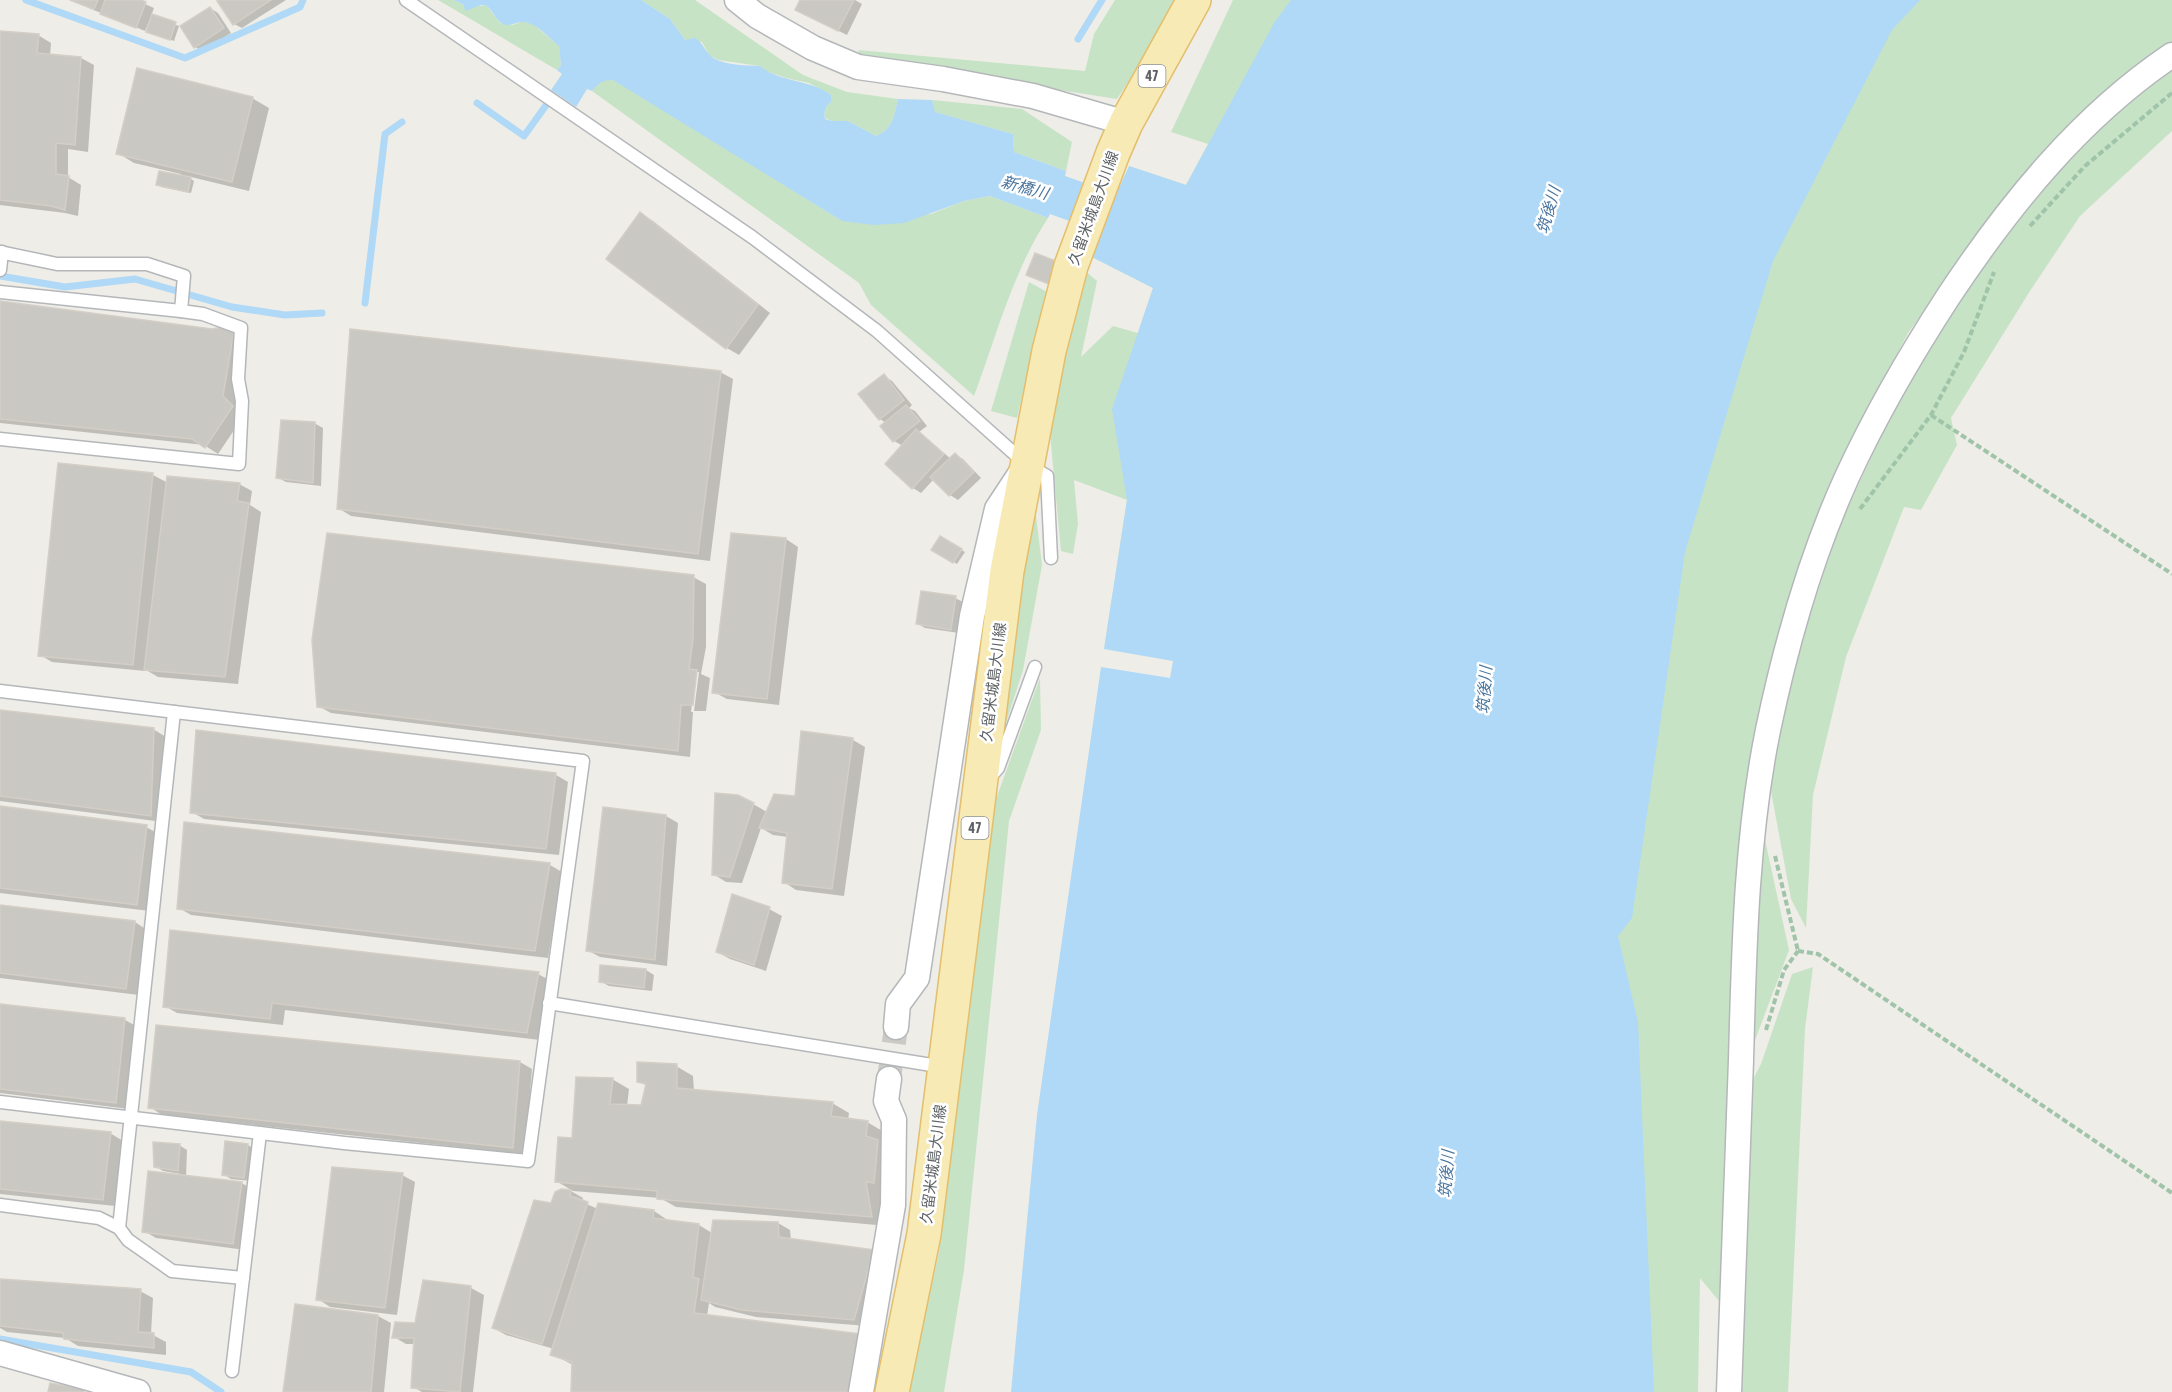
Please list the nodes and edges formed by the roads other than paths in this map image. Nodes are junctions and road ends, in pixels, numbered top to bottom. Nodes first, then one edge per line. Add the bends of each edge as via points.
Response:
1 (406, 0) edge
2 (737, 0) edge
3 (1194, 0) edge
4 (2172, 55) edge
5 (1126, 123) junction
6 (1, 252) edge
7 (0, 270) edge
8 (0, 292) edge
9 (182, 300) junction
10 (0, 439) edge
11 (1026, 464) junction
12 (1051, 558) dead end
13 (1035, 667) dead end
14 (0, 691) edge
15 (174, 712) junction
16 (980, 789) junction
17 (549, 1003) junction
18 (896, 1027) tunnel mouth
19 (945, 1067) junction
20 (889, 1079) tunnel mouth
21 (0, 1102) edge
22 (131, 1118) junction
23 (260, 1133) junction
24 (0, 1205) edge
25 (119, 1228) junction
26 (243, 1278) junction
27 (0, 1353) edge
28 (232, 1371) dead end
29 (138, 1392) edge
30 (861, 1392) edge
31 (892, 1392) edge
32 (1729, 1392) edge

1 - 11 lane via 752,237 877,331
2 - 5 street via 813,48 858,67 1034,96
3 - 5 main road, 久留米城島大川線 / 47
4 - 32 street via 2136,79 2065,145 2009,210 1916,346 1847,478 1815,558 1768,729 1746,910
5 - 11 main road, 久留米城島大川線 / 47 via 1071,266
6 - 7 lane
6 - 9 lane via 57,264 147,264 184,276
8 - 9 lane
9 - 10 lane via 203,314 241,328 239,464
11 - 12 lane via 1047,476
11 - 16 main road, 久留米城島大川線 / 47 via 1007,572
11 - 18 street via 997,509 972,616 916,978 898,1004
13 - 16 lane via 998,768
14 - 15 lane
15 - 17 lane via 583,761
15 - 22 lane
16 - 19 main road, 久留米城島大川線 / 47
17 - 19 lane
17 - 23 lane via 528,1161
19 - 31 main road, 久留米城島大川線 / 47 via 924,1234
20 - 30 street via 886,1101 894,1120 894,1205
21 - 22 lane
22 - 23 lane
22 - 25 lane
23 - 26 lane
24 - 25 lane via 99,1218
25 - 26 lane via 128,1240 172,1271
26 - 28 lane
27 - 29 street

